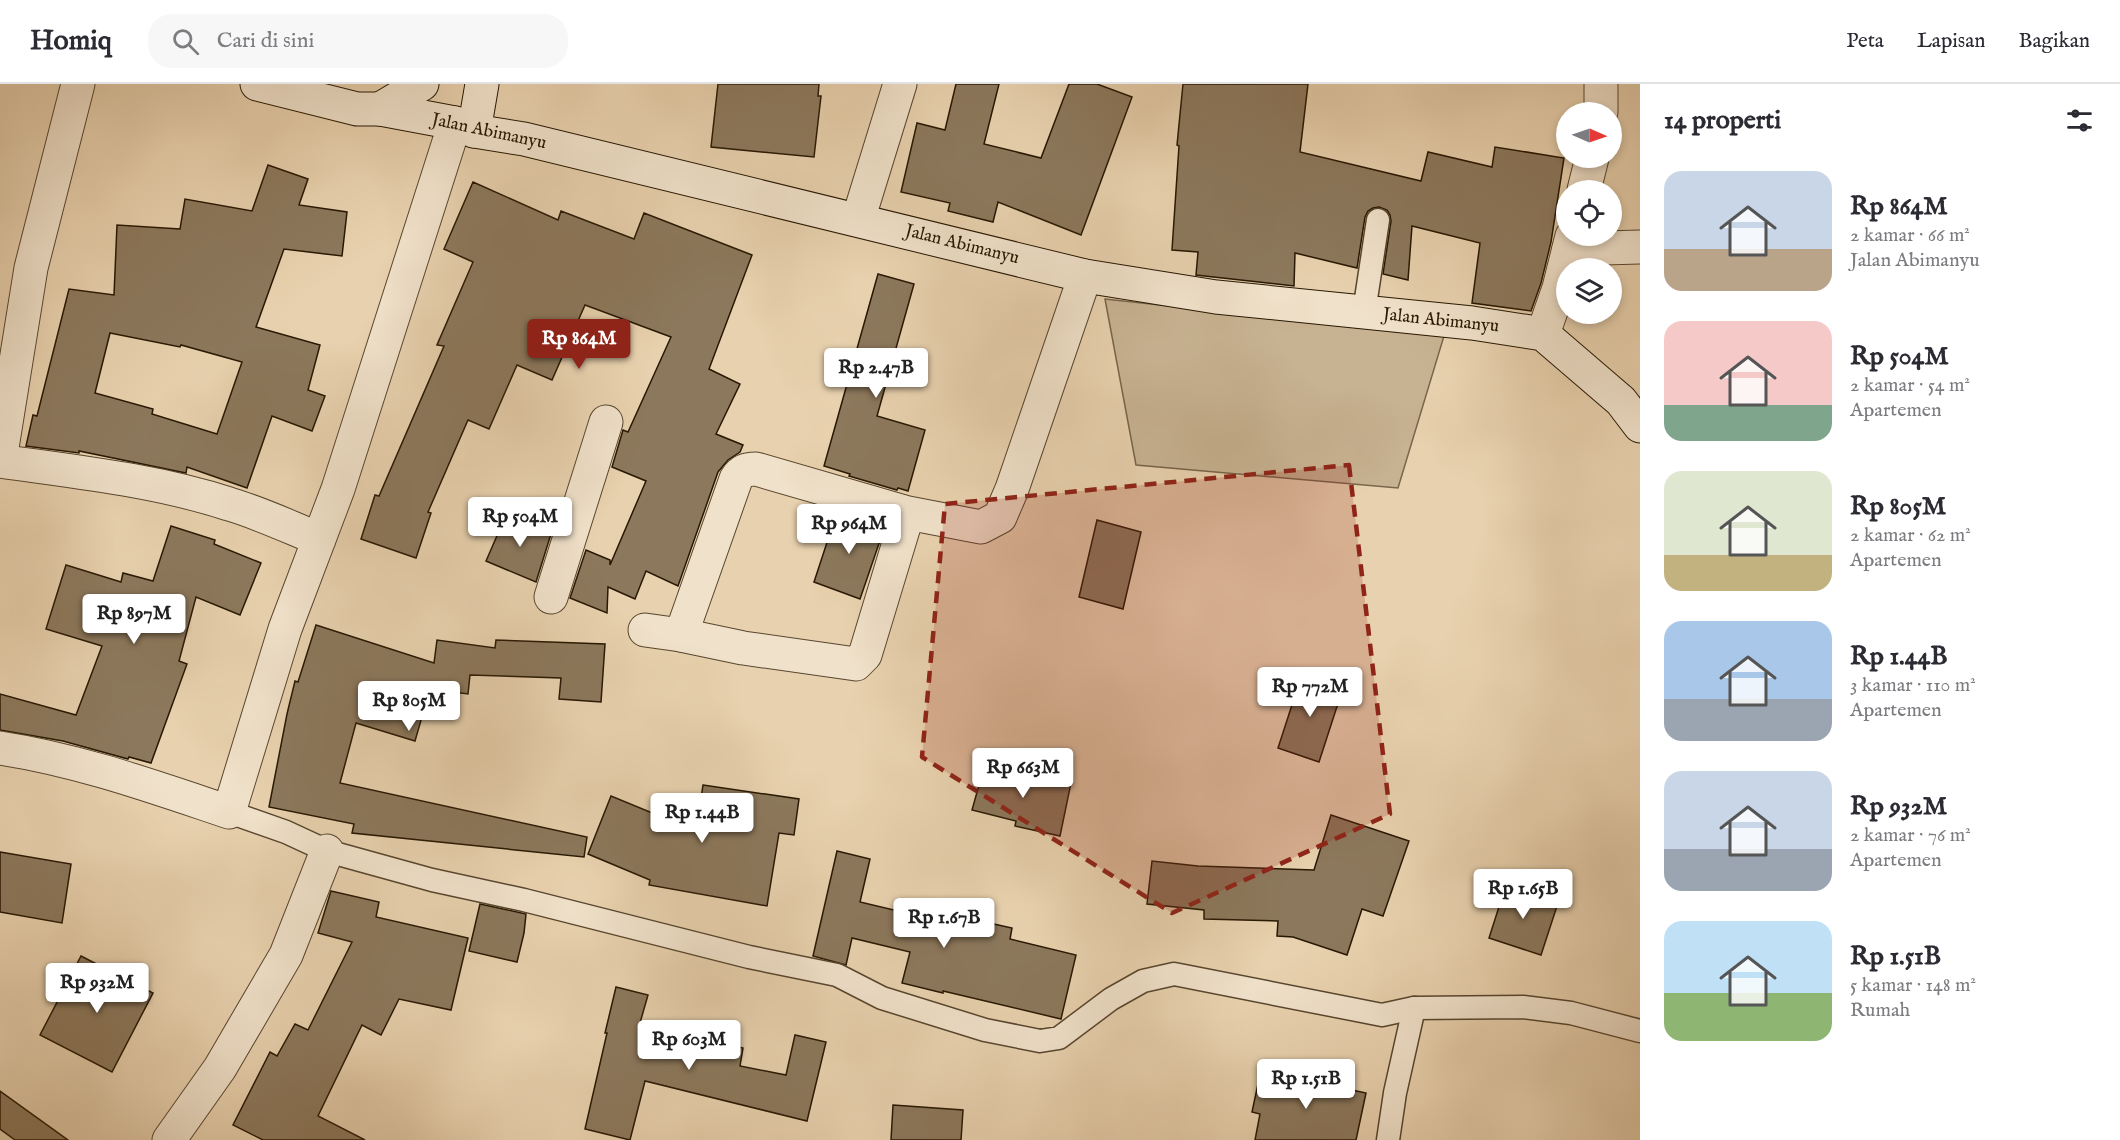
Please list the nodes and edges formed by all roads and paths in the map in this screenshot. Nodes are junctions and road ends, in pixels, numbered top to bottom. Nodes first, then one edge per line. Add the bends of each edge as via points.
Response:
1 (78, 84) edge
2 (257, 84) edge
3 (422, 84) edge
4 (482, 84) edge
5 (900, 84) edge
6 (1601, 84) edge
7 (1601, 102) edge
8 (380, 109) junction
9 (464, 127) junction
10 (858, 220) junction
11 (1378, 220) dead end
12 (1570, 246) edge
13 (1622, 246) edge
14 (1640, 247) edge
15 (1085, 276) junction
16 (1364, 312) junction
17 (1542, 334) junction
18 (606, 422) dead end
19 (1640, 426) edge
20 (0, 461) edge
21 (908, 513) junction
22 (319, 539) junction
23 (551, 597) dead end
24 (645, 630) dead end
25 (681, 635) junction
26 (0, 748) edge
27 (229, 812) junction
28 (327, 851) junction
29 (1414, 1008) junction
30 (1640, 1031) edge
31 (169, 1140) edge
32 (1388, 1140) edge

1 - 20 street via 31,268
2 - 8 street, Jalan Abimanyu via 357,109
3 - 8 street
4 - 9 street
5 - 10 street
6 - 7 street
8 - 9 street, Jalan Abimanyu
9 - 10 street, Jalan Abimanyu
9 - 22 street
10 - 15 street, Jalan Abimanyu
11 - 16 lane
12 - 17 street
13 - 14 street
15 - 16 street, Jalan Abimanyu via 1216,297
15 - 21 street via 1000,517 981,527
16 - 17 street, Jalan Abimanyu
17 - 19 street via 1621,401
18 - 23 street
20 - 22 street via 172,489 230,504
21 - 25 street via 865,655 856,664
21 - 25 street via 747,469 736,479
22 - 27 street via 285,629
24 - 25 street
26 - 27 street via 130,778
27 - 28 lane
28 - 29 lane via 432,880 837,975 882,998 985,1030 1040,1041 1059,1038 1143,981 1174,974 1382,1015
28 - 31 street via 286,955 220,1068
29 - 30 lane via 1523,1007 1571,1013
29 - 32 lane

